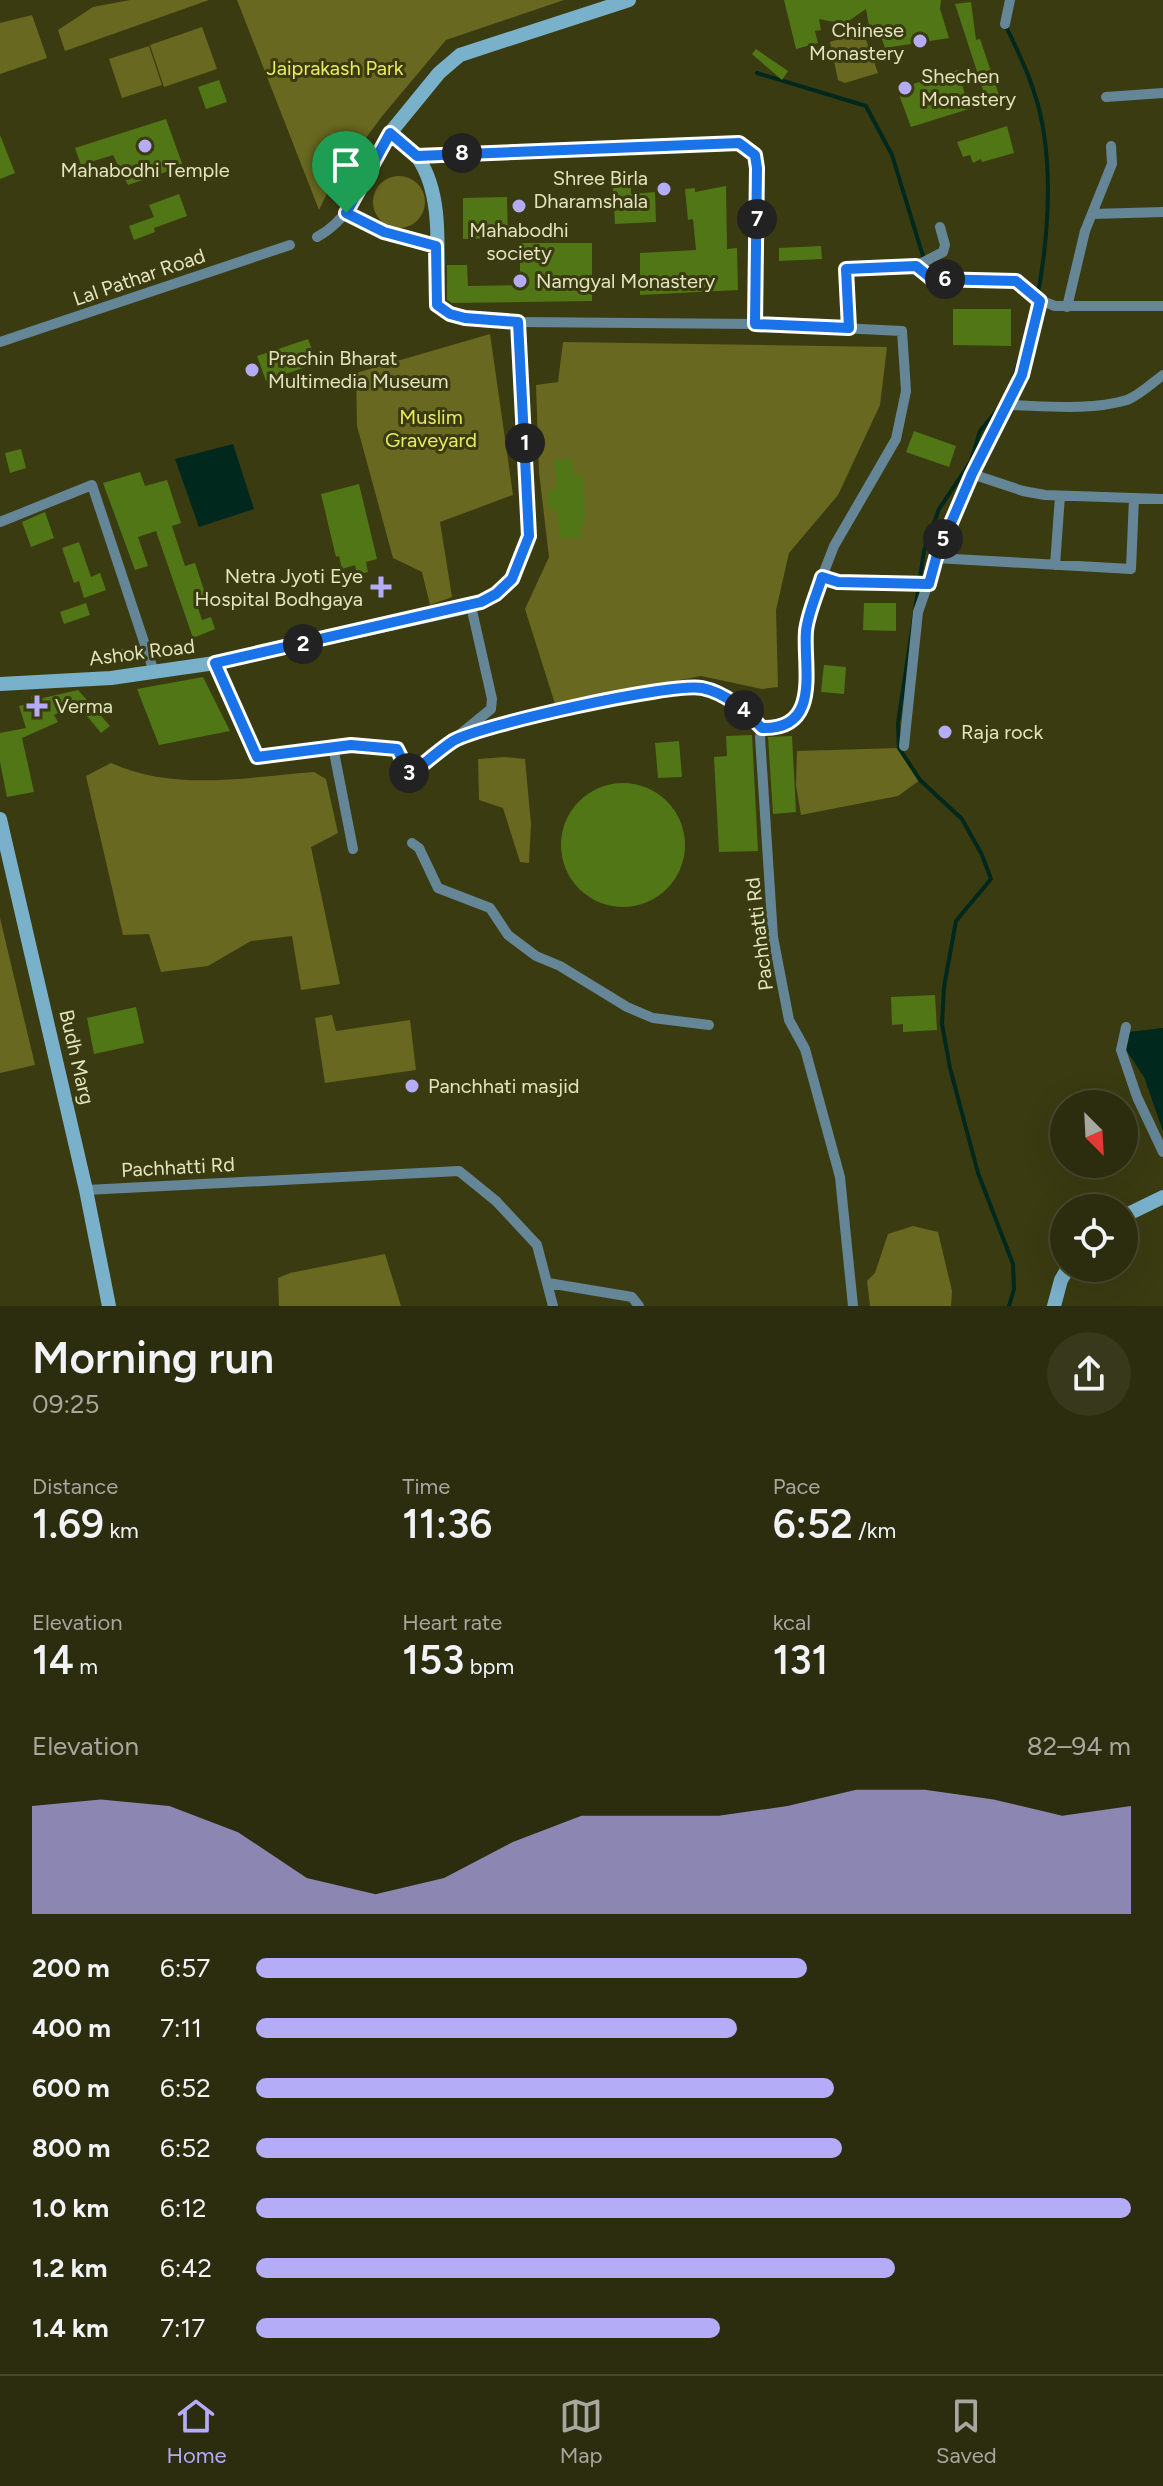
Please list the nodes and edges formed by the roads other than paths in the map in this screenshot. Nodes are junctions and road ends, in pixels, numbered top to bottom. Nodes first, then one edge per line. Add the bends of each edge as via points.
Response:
1 (629, 0) edge
2 (1010, 0) edge
3 (1005, 24) dead end
4 (1163, 93) edge
5 (1106, 97) dead end
6 (390, 133) junction
7 (1111, 146) dead end
8 (417, 156) junction
9 (1163, 212) edge
10 (346, 213) junction
11 (1092, 214) junction
12 (940, 227) dead end
13 (317, 237) dead end
14 (290, 245) dead end
15 (436, 246) junction
16 (917, 266) junction
17 (1036, 299) junction
18 (1163, 306) edge
19 (1067, 307) junction
20 (518, 322) junction
21 (755, 324) junction
22 (849, 328) junction
23 (0, 342) edge
24 (1163, 375) edge
25 (1008, 405) junction
26 (972, 474) junction
27 (1060, 496) junction
28 (1134, 498) junction
29 (1163, 499) edge
30 (0, 522) edge
31 (936, 558) junction
32 (1055, 565) junction
33 (822, 577) junction
34 (929, 584) junction
35 (471, 606) junction
36 (215, 663) junction
37 (154, 672) junction
38 (0, 684) edge
39 (762, 728) junction
40 (454, 740) junction
41 (904, 746) dead end
42 (333, 747) junction
43 (0, 819) edge
44 (412, 843) dead end
45 (353, 849) dead end
46 (709, 1025) dead end
47 (1126, 1027) dead end
48 (1163, 1152) edge
49 (86, 1190) junction
50 (1163, 1197) edge
51 (1138, 1209) edge
52 (1060, 1282) edge
53 (548, 1283) junction
54 (109, 1306) edge
55 (553, 1306) edge
56 (639, 1306) edge
57 (853, 1306) edge
58 (1054, 1306) edge

1 - 6 street via 460,55
2 - 3 street
4 - 5 street
6 - 8 street
6 - 10 street
7 - 11 street via 1112,164
8 - 15 street via 431,182
8 - 21 street via 739,143 755,155 757,168
9 - 11 street
10 - 13 street
10 - 15 street via 384,232
11 - 19 street
12 - 16 street via 945,249
14 - 23 street, Lal Pathar Road
15 - 20 street via 437,305 465,318
16 - 17 street via 932,279 1016,281
16 - 22 street via 846,269
17 - 19 street
17 - 25 street via 1022,375
18 - 19 street
20 - 21 street
20 - 35 street, Ashok Road via 529,536 512,579
21 - 22 street
22 - 33 street via 902,331 906,391 896,439 834,546
24 - 25 street via 1133,397 1114,402
25 - 26 street
26 - 27 street via 1023,491
26 - 31 street
27 - 28 street
27 - 32 street
28 - 29 street
28 - 32 street via 1131,569
30 - 37 street via 92,485
31 - 32 street
31 - 34 street
33 - 34 street
33 - 39 street via 806,629 807,694 802,710
34 - 41 street via 918,612
35 - 36 street, Ashok Road
35 - 40 street via 491,709
36 - 37 street, Ashok Road
36 - 42 street via 257,757
37 - 38 street, Ashok Road
39 - 40 street via 718,692 688,686 565,709
39 - 57 street, Pachhatti Rd via 773,937 789,1020 805,1049 840,1177
40 - 42 street via 410,775 397,749
42 - 45 street
43 - 49 street, Budh Marg
44 - 46 street via 438,888 490,908 508,935 536,956 653,1018
47 - 48 street via 1121,1050
49 - 53 street, Pachhatti Rd via 459,1171 537,1245
49 - 54 street, Budh Marg
50 - 51 street
52 - 58 street
53 - 55 street, Pachhatti Rd
53 - 56 street via 632,1297

